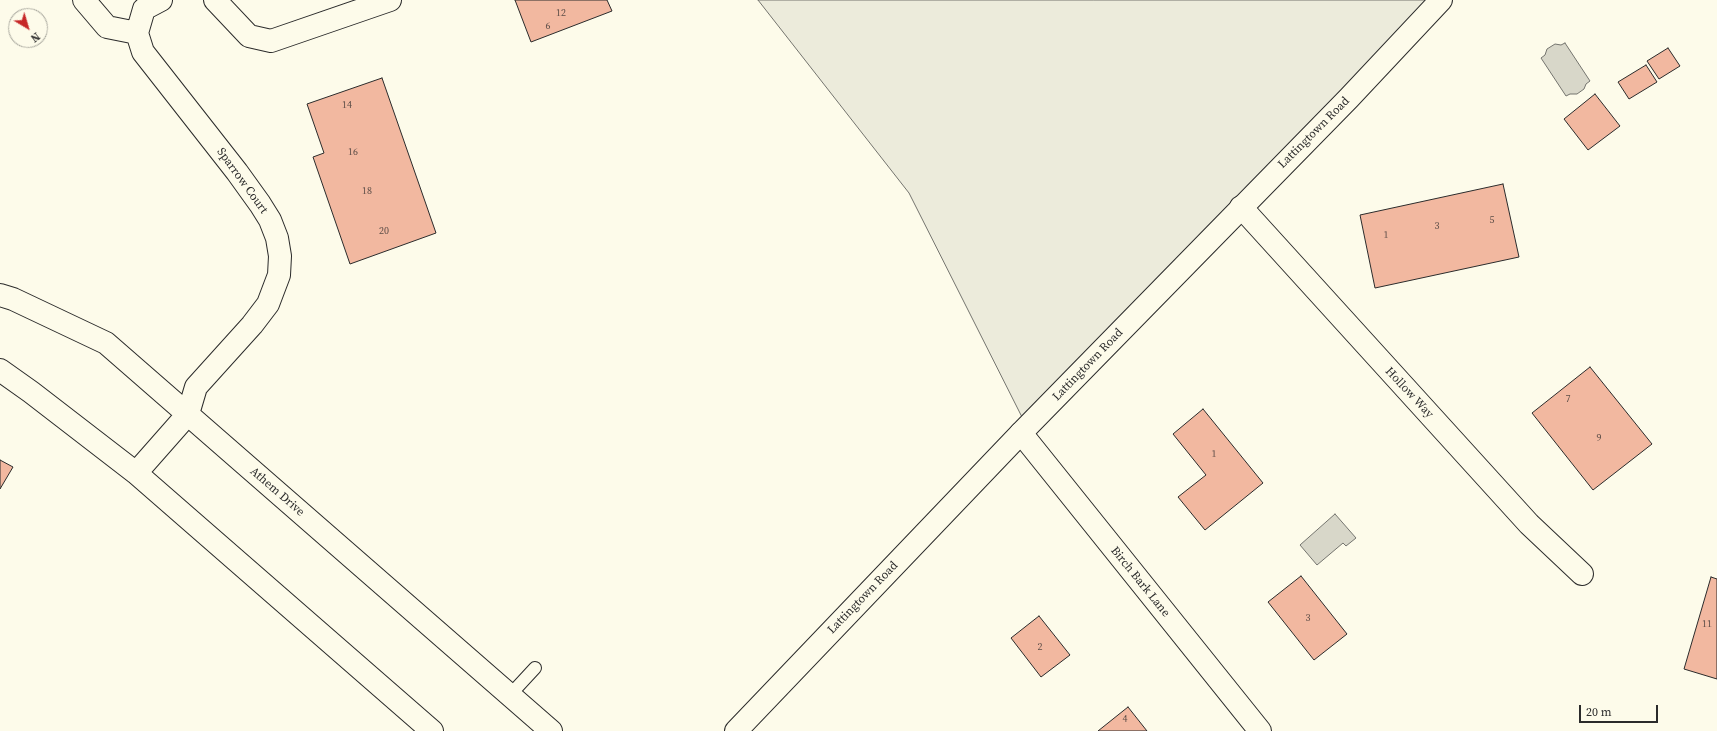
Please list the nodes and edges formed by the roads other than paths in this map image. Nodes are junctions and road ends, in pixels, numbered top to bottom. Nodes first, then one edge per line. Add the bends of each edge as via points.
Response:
1 (84, 0) edge
2 (161, 0) edge
3 (215, 0) edge
4 (390, 0) edge
5 (1441, 0) edge
6 (136, 33) junction
7 (1241, 207) junction
8 (0, 295) edge
9 (0, 370) edge
10 (188, 414) junction
11 (1021, 433) junction
12 (136, 473) junction
13 (1582, 574) dead end
14 (535, 668) dead end
15 (510, 695) junction
16 (537, 727) edge
17 (432, 731) edge
18 (736, 731) edge
19 (1260, 731) edge

1 - 6 street via 107,28
2 - 6 street via 144,9
3 - 4 street via 249,36 270,41
5 - 7 street, Lattingtown Road
6 - 10 street, Sparrow Court via 143,52 260,204 270,220 280,256 279,275 268,304 196,387
7 - 11 street, Lattingtown Road
7 - 13 street, Hollow Way via 1530,524
8 - 10 street, Athem Drive via 106,343
9 - 12 street
10 - 12 street, Sparrow Court
10 - 15 street, Athem Drive
11 - 18 street, Lattingtown Road
11 - 19 street, Birch Bark Lane
12 - 17 street
14 - 15 lane
15 - 16 street, Athem Drive

